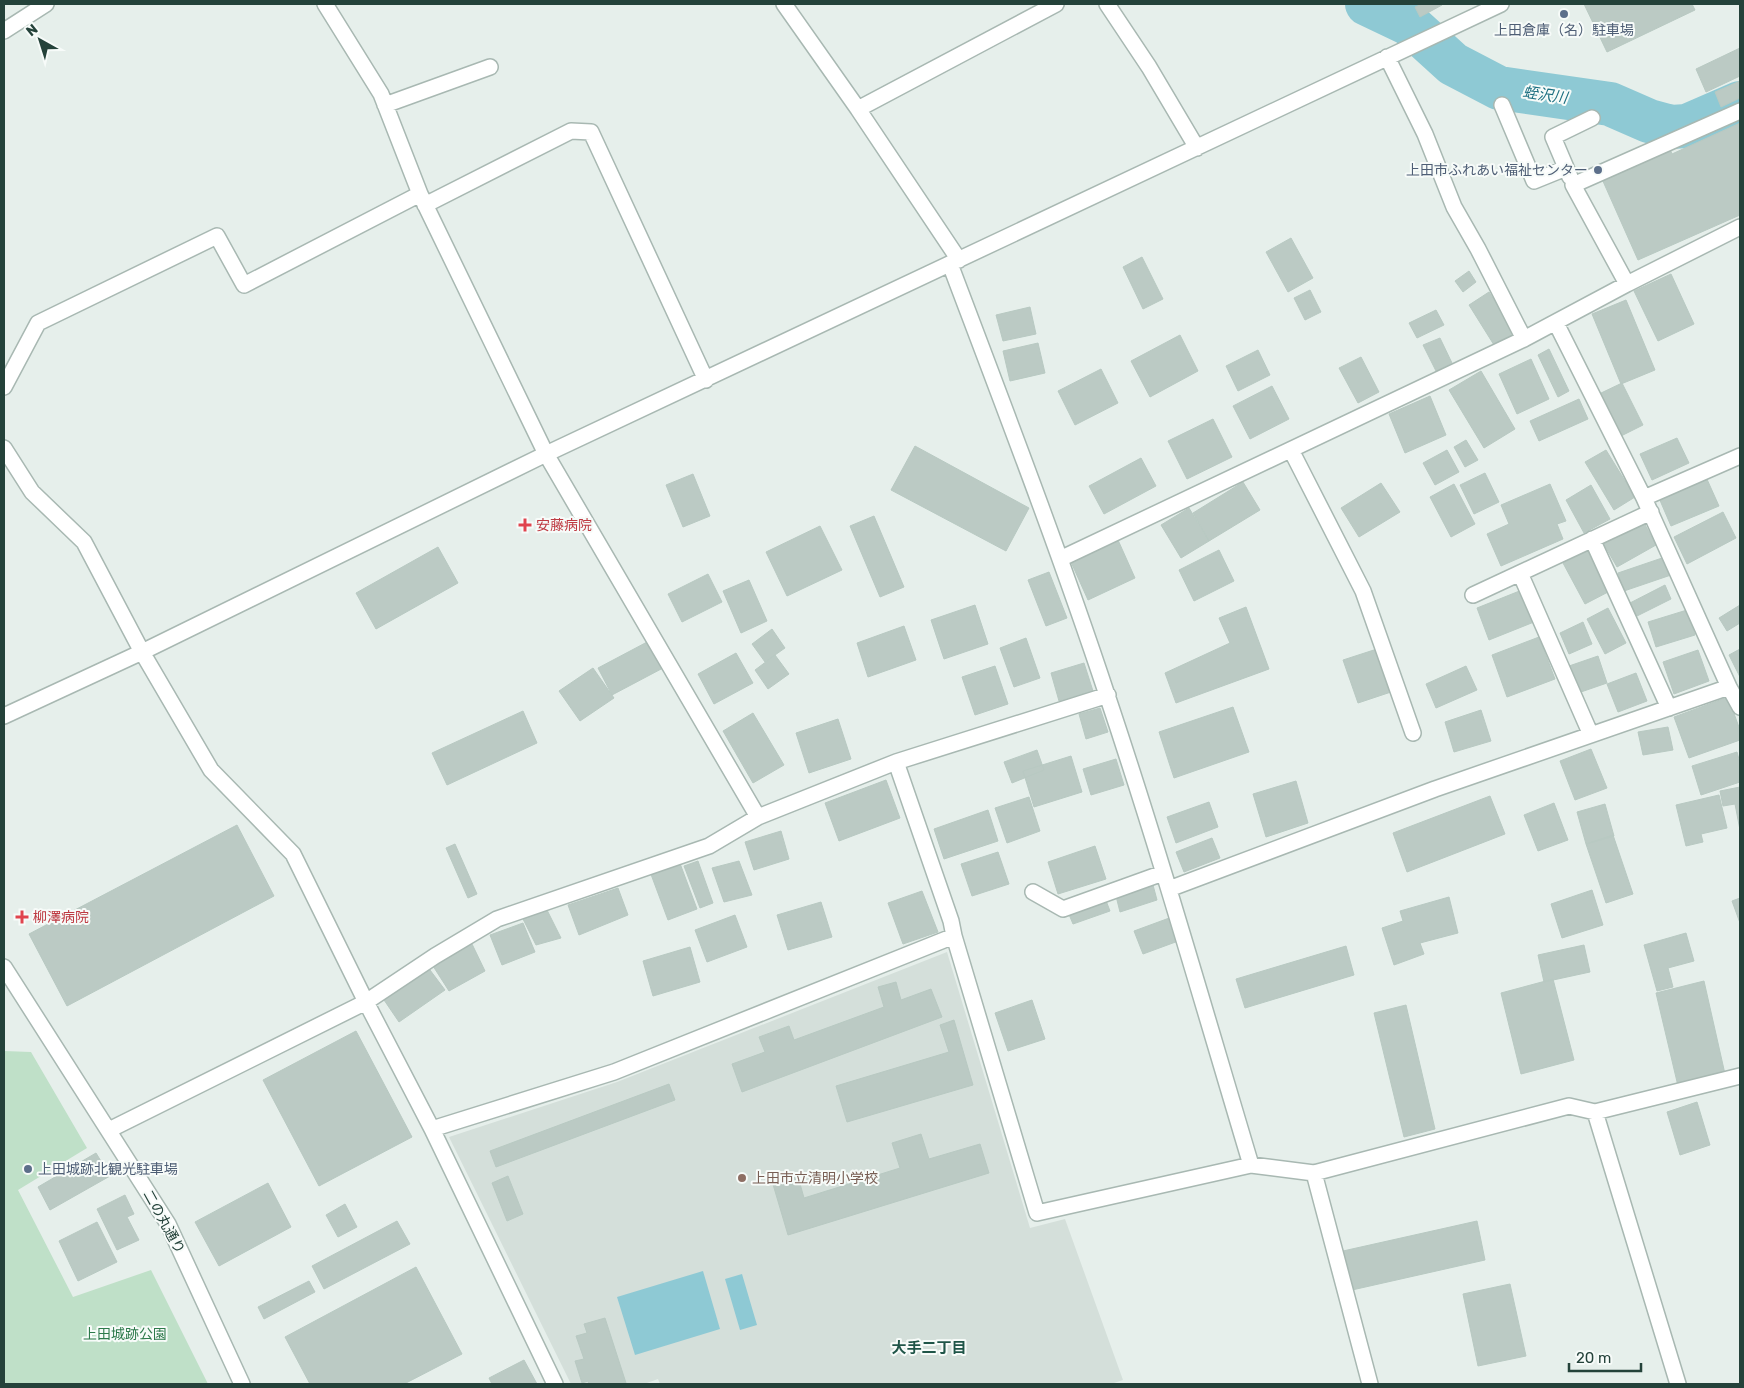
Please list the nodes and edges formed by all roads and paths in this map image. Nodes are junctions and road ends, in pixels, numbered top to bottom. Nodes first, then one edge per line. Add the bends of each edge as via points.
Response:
1 (46, 4) edge
2 (325, 4) edge
3 (784, 4) edge
4 (1056, 4) edge
5 (1107, 4) edge
6 (1498, 4) edge
7 (4, 31) edge
8 (1387, 57) junction
9 (490, 67) dead end
10 (385, 105) junction
11 (1502, 105) dead end
12 (858, 109) junction
13 (1740, 111) edge
14 (1592, 118) dead end
15 (1197, 148) junction
16 (1566, 168) junction
17 (1573, 185) junction
18 (423, 199) junction
19 (1740, 227) edge
20 (955, 262) junction
21 (1627, 284) junction
22 (1556, 323) junction
23 (1524, 339) junction
24 (706, 380) junction
25 (4, 386) edge
26 (4, 448) edge
27 (1291, 450) junction
28 (546, 454) junction
29 (1740, 456) edge
30 (1648, 505) junction
31 (1592, 540) junction
32 (1060, 559) junction
33 (1520, 573) junction
34 (1474, 595) dead end
35 (142, 652) junction
36 (1729, 687) junction
37 (1108, 695) junction
38 (1740, 707) edge
39 (1669, 708) junction
40 (4, 716) edge
41 (1413, 733) dead end
42 (1590, 735) junction
43 (896, 762) junction
44 (758, 817) junction
45 (1163, 873) junction
46 (1168, 889) junction
47 (1033, 892) dead end
48 (954, 936) junction
49 (4, 967) edge
50 (366, 1002) junction
51 (1740, 1076) edge
52 (1595, 1112) junction
53 (432, 1129) junction
54 (109, 1130) junction
55 (1250, 1165) junction
56 (1314, 1173) junction
57 (242, 1384) edge
58 (554, 1384) edge
59 (1370, 1384) edge
60 (1678, 1384) edge

1 - 7 street
2 - 10 street
3 - 12 street
4 - 12 street
5 - 15 street
6 - 8 street
8 - 15 street
8 - 23 street via 1425,134 1454,207
9 - 10 street
10 - 18 street
11 - 16 street via 1534,181
12 - 20 street
13 - 17 street
14 - 16 street via 1553,137
15 - 20 street
16 - 17 street
17 - 21 street
18 - 24 street via 571,131 591,132
18 - 25 street via 244,285 217,236 38,323
18 - 28 street
19 - 21 street
20 - 24 street
20 - 32 street
21 - 22 street
22 - 23 street
22 - 30 street
23 - 27 street
24 - 28 street
26 - 35 street via 32,492 84,542
27 - 32 street
27 - 41 street via 1363,591
28 - 35 street
28 - 44 street
29 - 30 street
30 - 31 street
30 - 36 street
31 - 33 street
31 - 39 street
32 - 37 street
33 - 34 street
33 - 42 street
35 - 40 street
35 - 50 street via 211,770 293,854
36 - 38 street
36 - 39 street
37 - 43 street
37 - 45 street
39 - 42 street
42 - 46 street
43 - 44 street
43 - 48 street
44 - 50 street via 709,846 497,919
45 - 46 street
45 - 47 street via 1063,909
46 - 55 street
48 - 53 street via 614,1072
48 - 55 street via 1037,1213
49 - 54 street, 二の丸通り
50 - 53 street
50 - 54 street
51 - 52 street
52 - 56 street via 1569,1106
52 - 60 street
53 - 58 street
54 - 57 street, 二の丸通り via 168,1224
55 - 56 street
56 - 59 street

